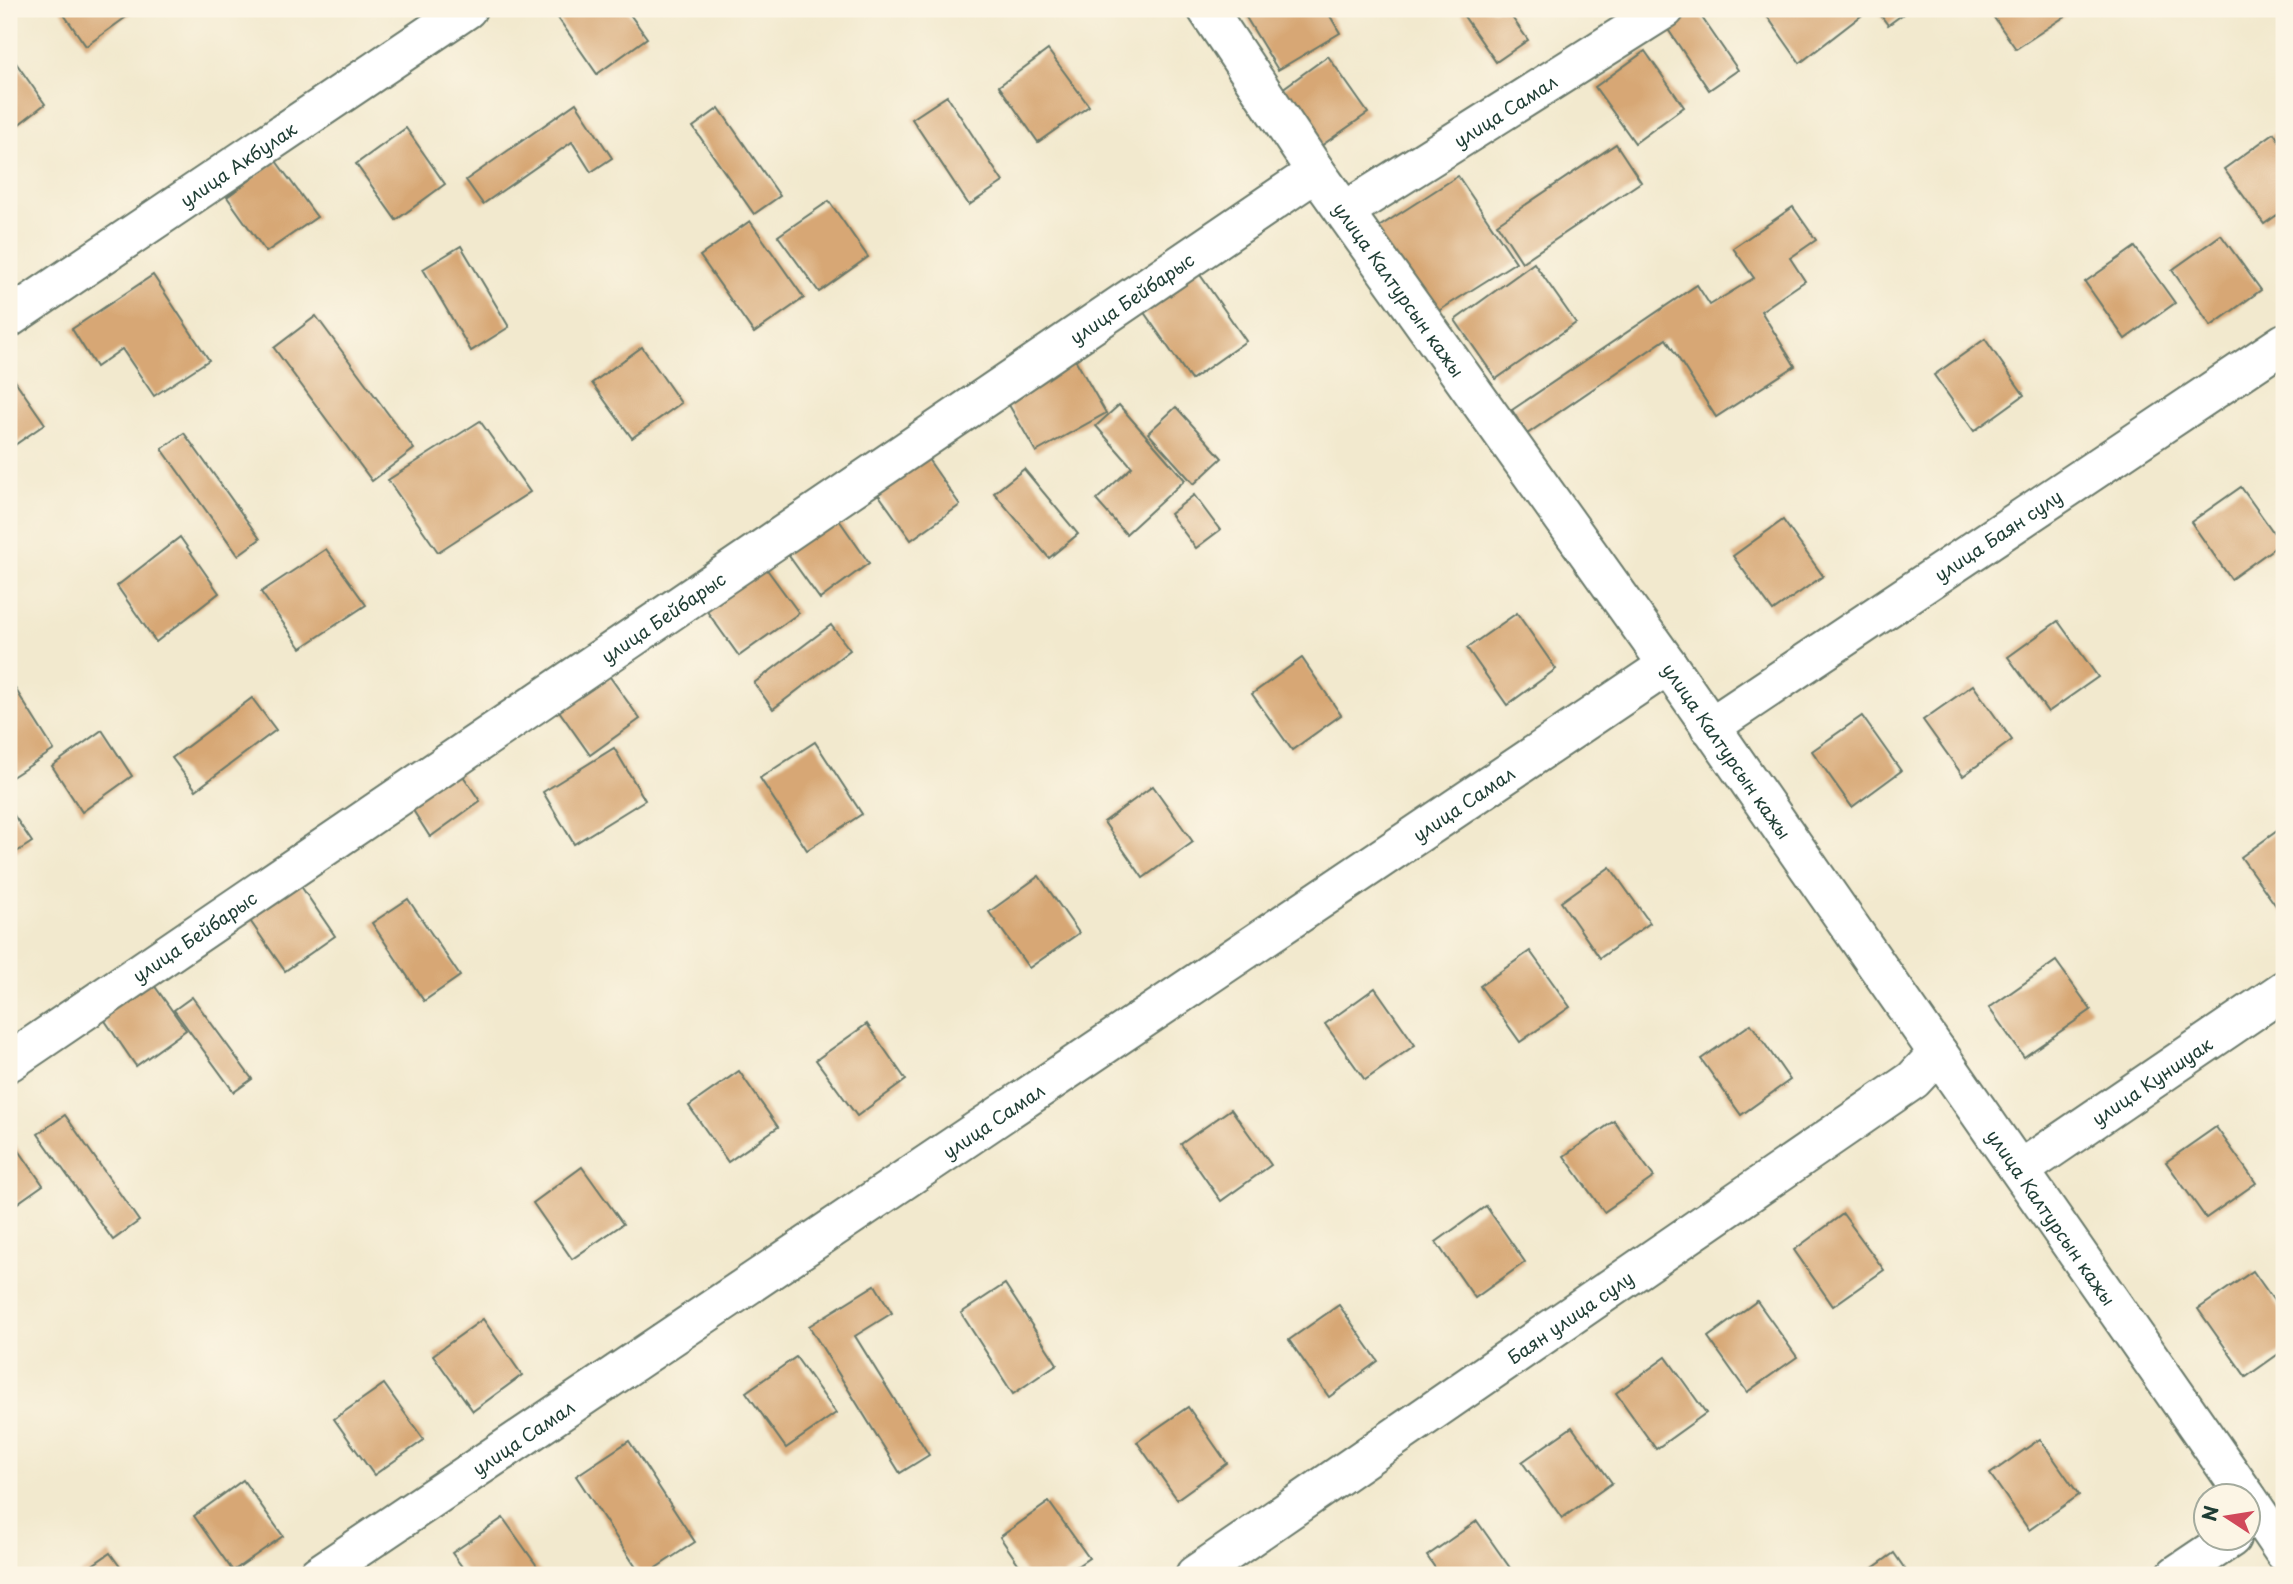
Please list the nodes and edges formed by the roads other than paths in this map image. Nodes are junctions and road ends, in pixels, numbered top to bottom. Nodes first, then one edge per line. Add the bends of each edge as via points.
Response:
1 (467, 9) edge
2 (1206, 9) edge
3 (1665, 9) edge
4 (1316, 172) junction
5 (1345, 211) junction
6 (9, 318) edge
7 (2284, 343) edge
8 (1668, 665) junction
9 (1710, 727) junction
10 (2284, 990) edge
11 (1938, 1053) junction
12 (9, 1062) edge
13 (2020, 1170) junction
14 (2225, 1482) edge
15 (2262, 1531) edge
16 (2204, 1552) edge
17 (2284, 1552) edge
18 (318, 1575) edge
19 (1195, 1575) edge
20 (2176, 1575) edge

1 - 6 street, улица Акбулак
2 - 4 street, улица Калтурсын кажы
3 - 5 street, улица Самал
4 - 5 street, улица Калтурсын кажы
4 - 12 street, улица Бейбарыс
5 - 8 street, улица Калтурсын кажы
7 - 9 street, улица Баян сулу
8 - 9 street, улица Калтурсын кажы
8 - 18 street, улица Самал
9 - 11 street, улица Калтурсын кажы
10 - 13 street, улица Куншуак
11 - 13 street, улица Калтурсын кажы
11 - 19 street, Баян улица сулу via 1913,1080
13 - 14 street, улица Калтурсын кажы
15 - 17 street, улица Калтурсын кажы
16 - 20 street

